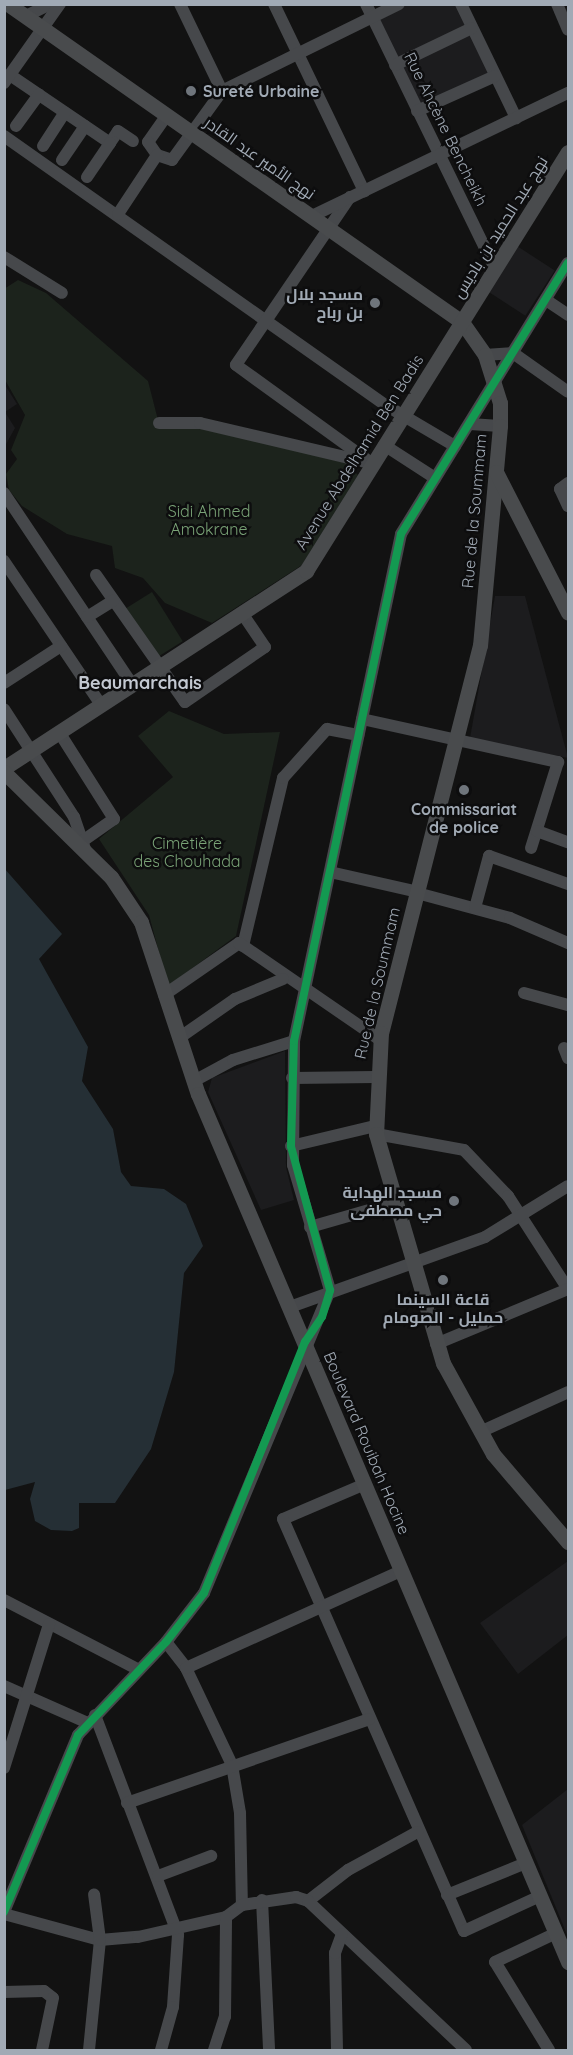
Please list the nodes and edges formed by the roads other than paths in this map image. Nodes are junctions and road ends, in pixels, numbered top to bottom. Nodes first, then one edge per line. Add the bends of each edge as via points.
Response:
1 (8, 4) edge
2 (51, 4) edge
3 (60, 4) edge
4 (180, 4) edge
5 (274, 4) edge
6 (366, 4) edge
7 (399, 4) edge
8 (461, 4) edge
9 (557, 4) edge
10 (26, 16) junction
11 (372, 18) junction
12 (472, 27) junction
13 (43, 28) junction
14 (568, 30) edge
15 (298, 54) junction
16 (395, 65) junction
17 (495, 76) junction
18 (7, 79) edge
19 (222, 91) junction
20 (568, 93) edge
21 (39, 94) junction
22 (417, 111) junction
23 (65, 112) junction
24 (167, 115) junction
25 (516, 118) junction
26 (16, 126) dead end
27 (85, 126) junction
28 (192, 133) junction
29 (4, 136) edge
30 (133, 141) dead end
31 (110, 142) junction
32 (43, 146) dead end
33 (568, 152) edge
34 (157, 155) junction
35 (439, 155) junction
36 (62, 160) dead end
37 (87, 177) dead end
38 (364, 191) junction
39 (350, 197) junction
40 (118, 213) junction
41 (312, 216) junction
42 (332, 231) junction
43 (4, 257) edge
44 (568, 263) edge
45 (495, 269) junction
46 (62, 293) dead end
47 (546, 300) junction
48 (568, 315) edge
49 (268, 320) junction
50 (462, 322) junction
51 (513, 352) junction
52 (485, 355) junction
53 (495, 382) junction
54 (568, 392) edge
55 (403, 415) junction
56 (159, 423) dead end
57 (470, 424) junction
58 (500, 426) junction
59 (384, 445) junction
60 (455, 446) junction
61 (373, 464) junction
62 (496, 472) junction
63 (435, 478) junction
64 (568, 483) edge
65 (4, 493) edge
66 (568, 506) edge
67 (4, 561) edge
68 (96, 575) dead end
69 (112, 601) junction
70 (242, 613) junction
71 (568, 613) edge
72 (87, 617) junction
73 (61, 646) junction
74 (157, 667) junction
75 (4, 683) edge
76 (132, 684) junction
77 (101, 705) junction
78 (4, 709) edge
79 (362, 719) junction
80 (59, 732) junction
81 (358, 735) junction
82 (458, 740) junction
83 (31, 750) junction
84 (4, 770) edge
85 (537, 831) junction
86 (568, 842) edge
87 (85, 846) junction
88 (531, 848) dead end
89 (330, 873) junction
90 (568, 884) edge
91 (417, 893) junction
92 (475, 908) junction
93 (568, 943) edge
94 (243, 946) junction
95 (283, 979) junction
96 (305, 993) junction
97 (524, 993) dead end
98 (164, 995) junction
99 (568, 1005) edge
100 (178, 1038) junction
101 (380, 1040) junction
102 (294, 1041) junction
103 (375, 1077) junction
104 (292, 1078) junction
105 (194, 1081) junction
106 (376, 1130) junction
107 (291, 1146) junction
108 (568, 1186) edge
109 (393, 1203) junction
110 (521, 1217) junction
111 (310, 1227) junction
112 (410, 1266) junction
113 (568, 1289) edge
114 (330, 1290) junction
115 (290, 1307) junction
116 (305, 1342) junction
117 (436, 1344) junction
118 (568, 1392) edge
119 (480, 1432) junction
120 (365, 1484) junction
121 (568, 1542) edge
122 (401, 1571) junction
123 (4, 1600) edge
124 (321, 1606) junction
125 (49, 1624) junction
126 (166, 1642) junction
127 (186, 1668) junction
128 (139, 1670) junction
129 (4, 1686) edge
130 (26, 1695) junction
131 (92, 1719) junction
132 (369, 1719) junction
133 (232, 1765) junction
134 (4, 1768) edge
135 (127, 1803) junction
136 (417, 1832) junction
137 (211, 1856) dead end
138 (525, 1863) junction
139 (158, 1876) junction
140 (94, 1893) dead end
141 (447, 1895) junction
142 (540, 1896) junction
143 (262, 1900) junction
144 (308, 1901) junction
145 (242, 1905) junction
146 (4, 1913) edge
147 (226, 1917) junction
148 (176, 1929) junction
149 (556, 1933) junction
150 (342, 1934) junction
151 (100, 1940) junction
152 (568, 1962) edge
153 (4, 1992) edge
154 (42, 2050) edge
155 (89, 2050) edge
156 (161, 2050) edge
157 (214, 2050) edge
158 (269, 2050) edge
159 (337, 2050) edge
160 (466, 2050) edge
161 (549, 2050) edge

1 - 10 main road, نهج الأمير عبد القادر
2 - 10 street
3 - 13 street
4 - 19 street
5 - 15 street
6 - 11 street, Rue Ahcène Bencheikh
7 - 11 street
8 - 12 street
9 - 14 street
10 - 13 main road, نهج الأمير عبد القادر
11 - 15 street
11 - 16 street, Rue Ahcène Bencheikh
12 - 16 street
12 - 17 street
13 - 18 street
13 - 24 main road, نهج الأمير عبد القادر
15 - 19 street
15 - 38 street
16 - 22 street, Rue Ahcène Bencheikh
17 - 22 street
17 - 25 street
18 - 21 street
19 - 28 street
20 - 25 street
21 - 23 street
21 - 26 street
22 - 35 street, Rue Ahcène Bencheikh
23 - 27 street
23 - 32 street
24 - 28 main road, نهج الأمير عبد القادر
24 - 34 street via 148,142
25 - 35 street
27 - 31 street
27 - 36 street
28 - 34 street via 172,160
28 - 41 main road, نهج الأمير عبد القادر
29 - 40 street
30 - 31 street via 118,131
31 - 37 street
33 - 45 main road, نهج عبد الحميد بن باديس
34 - 40 street
35 - 38 street
35 - 45 street, Rue Ahcène Bencheikh
38 - 39 street
39 - 41 street
39 - 42 street
40 - 49 street
41 - 42 main road, نهج الأمير عبد القادر
42 - 49 street
42 - 50 main road, نهج الأمير عبد القادر
43 - 46 street
44 - 47 street
45 - 50 main road, نهج عبد الحميد بن باديس
47 - 48 street
47 - 51 street
49 - 55 street
49 - 61 street via 236,365
50 - 52 main road, Rue de la Soummam
50 - 55 main road, Avenue Abdelhamid Ben Badis
51 - 52 street
51 - 53 street
51 - 54 street
52 - 53 main road, Rue de la Soummam
53 - 57 street
53 - 58 main road, Rue de la Soummam
55 - 59 main road, Avenue Abdelhamid Ben Badis
55 - 60 street
56 - 61 street via 200,423
57 - 58 street
57 - 60 street
58 - 62 main road, Rue de la Soummam
59 - 61 main road, Avenue Abdelhamid Ben Badis
59 - 63 street
60 - 63 street
61 - 70 main road, Avenue Abdelhamid Ben Badis via 306,571
62 - 71 main road
62 - 82 main road, Rue de la Soummam via 480,645
63 - 79 street via 400,534
64 - 66 street via 560,489
65 - 72 street
67 - 73 street
68 - 69 street
69 - 72 street
69 - 74 street
70 - 74 main road, Avenue Abdelhamid Ben Badis
70 - 74 street via 265,647 184,702
72 - 76 street
73 - 75 street
73 - 77 street
74 - 76 main road, Avenue Abdelhamid Ben Badis
76 - 77 main road, Avenue Abdelhamid Ben Badis
77 - 80 main road, Avenue Abdelhamid Ben Badis
78 - 83 street
79 - 81 street
79 - 82 street
80 - 83 main road, Avenue Abdelhamid Ben Badis
80 - 87 street via 114,819
81 - 89 street
81 - 94 street via 327,729 282,778
82 - 85 street via 558,762
82 - 91 main road, Rue de la Soummam
83 - 84 main road, Avenue Abdelhamid Ben Badis
83 - 87 street
84 - 87 main road, Boulevard Rouibah Hocine
85 - 86 street
85 - 88 street
87 - 98 main road, Boulevard Rouibah Hocine via 141,922
89 - 91 street
89 - 96 street
90 - 92 street via 489,856
91 - 92 street
91 - 101 main road, Rue de la Soummam
92 - 93 street
94 - 95 street
94 - 98 street via 231,945
95 - 96 street
95 - 100 street via 235,999
96 - 101 street
96 - 102 street
97 - 99 street
98 - 100 main road, Boulevard Rouibah Hocine
100 - 105 main road, Boulevard Rouibah Hocine
101 - 103 main road, Rue de la Soummam
102 - 104 street
102 - 105 street via 233,1060
103 - 104 street
103 - 106 main road, Rue de la Soummam
104 - 107 street
105 - 115 main road, Boulevard Rouibah Hocine
106 - 107 street
106 - 109 main road, Rue de la Soummam
106 - 110 street via 461,1148 488,1171
107 - 111 street
108 - 110 street
109 - 111 street
109 - 112 main road, Rue de la Soummam
110 - 112 street
110 - 113 street
111 - 114 street
112 - 114 street
112 - 117 main road, Rue de la Soummam
113 - 117 street
114 - 115 street
114 - 116 street via 322,1317
115 - 116 main road, Boulevard Rouibah Hocine
116 - 120 main road, Boulevard Rouibah Hocine
116 - 126 street via 204,1593
117 - 119 main road, Rue de la Soummam
118 - 119 street
119 - 121 main road, Rue de la Soummam
120 - 122 main road, Boulevard Rouibah Hocine
120 - 124 street via 283,1520
122 - 124 street
122 - 138 main road, Boulevard Rouibah Hocine
123 - 125 street
124 - 127 street
124 - 132 street
125 - 128 street
125 - 130 street
126 - 127 street
126 - 128 street
127 - 133 street
128 - 131 street
129 - 130 street
130 - 131 street
130 - 134 street
131 - 135 street
131 - 146 street via 43,1811
132 - 133 street
132 - 136 street
133 - 135 street
133 - 145 street via 240,1813
135 - 139 street
136 - 141 street
136 - 144 street via 348,1870
137 - 139 street
138 - 141 street
138 - 142 main road, Boulevard Rouibah Hocine
139 - 148 street
140 - 151 street
141 - 142 street via 464,1931
142 - 149 main road, Boulevard Rouibah Hocine
143 - 144 street
143 - 145 street
143 - 158 street
144 - 150 street
145 - 147 street
146 - 151 street
147 - 148 street
147 - 157 street via 225,2017
148 - 151 street
148 - 156 street via 172,2007
149 - 152 main road, Boulevard Rouibah Hocine
149 - 161 street via 495,1962
150 - 159 street via 335,1953
150 - 160 street
151 - 155 street
153 - 154 street via 44,1991 53,1998

